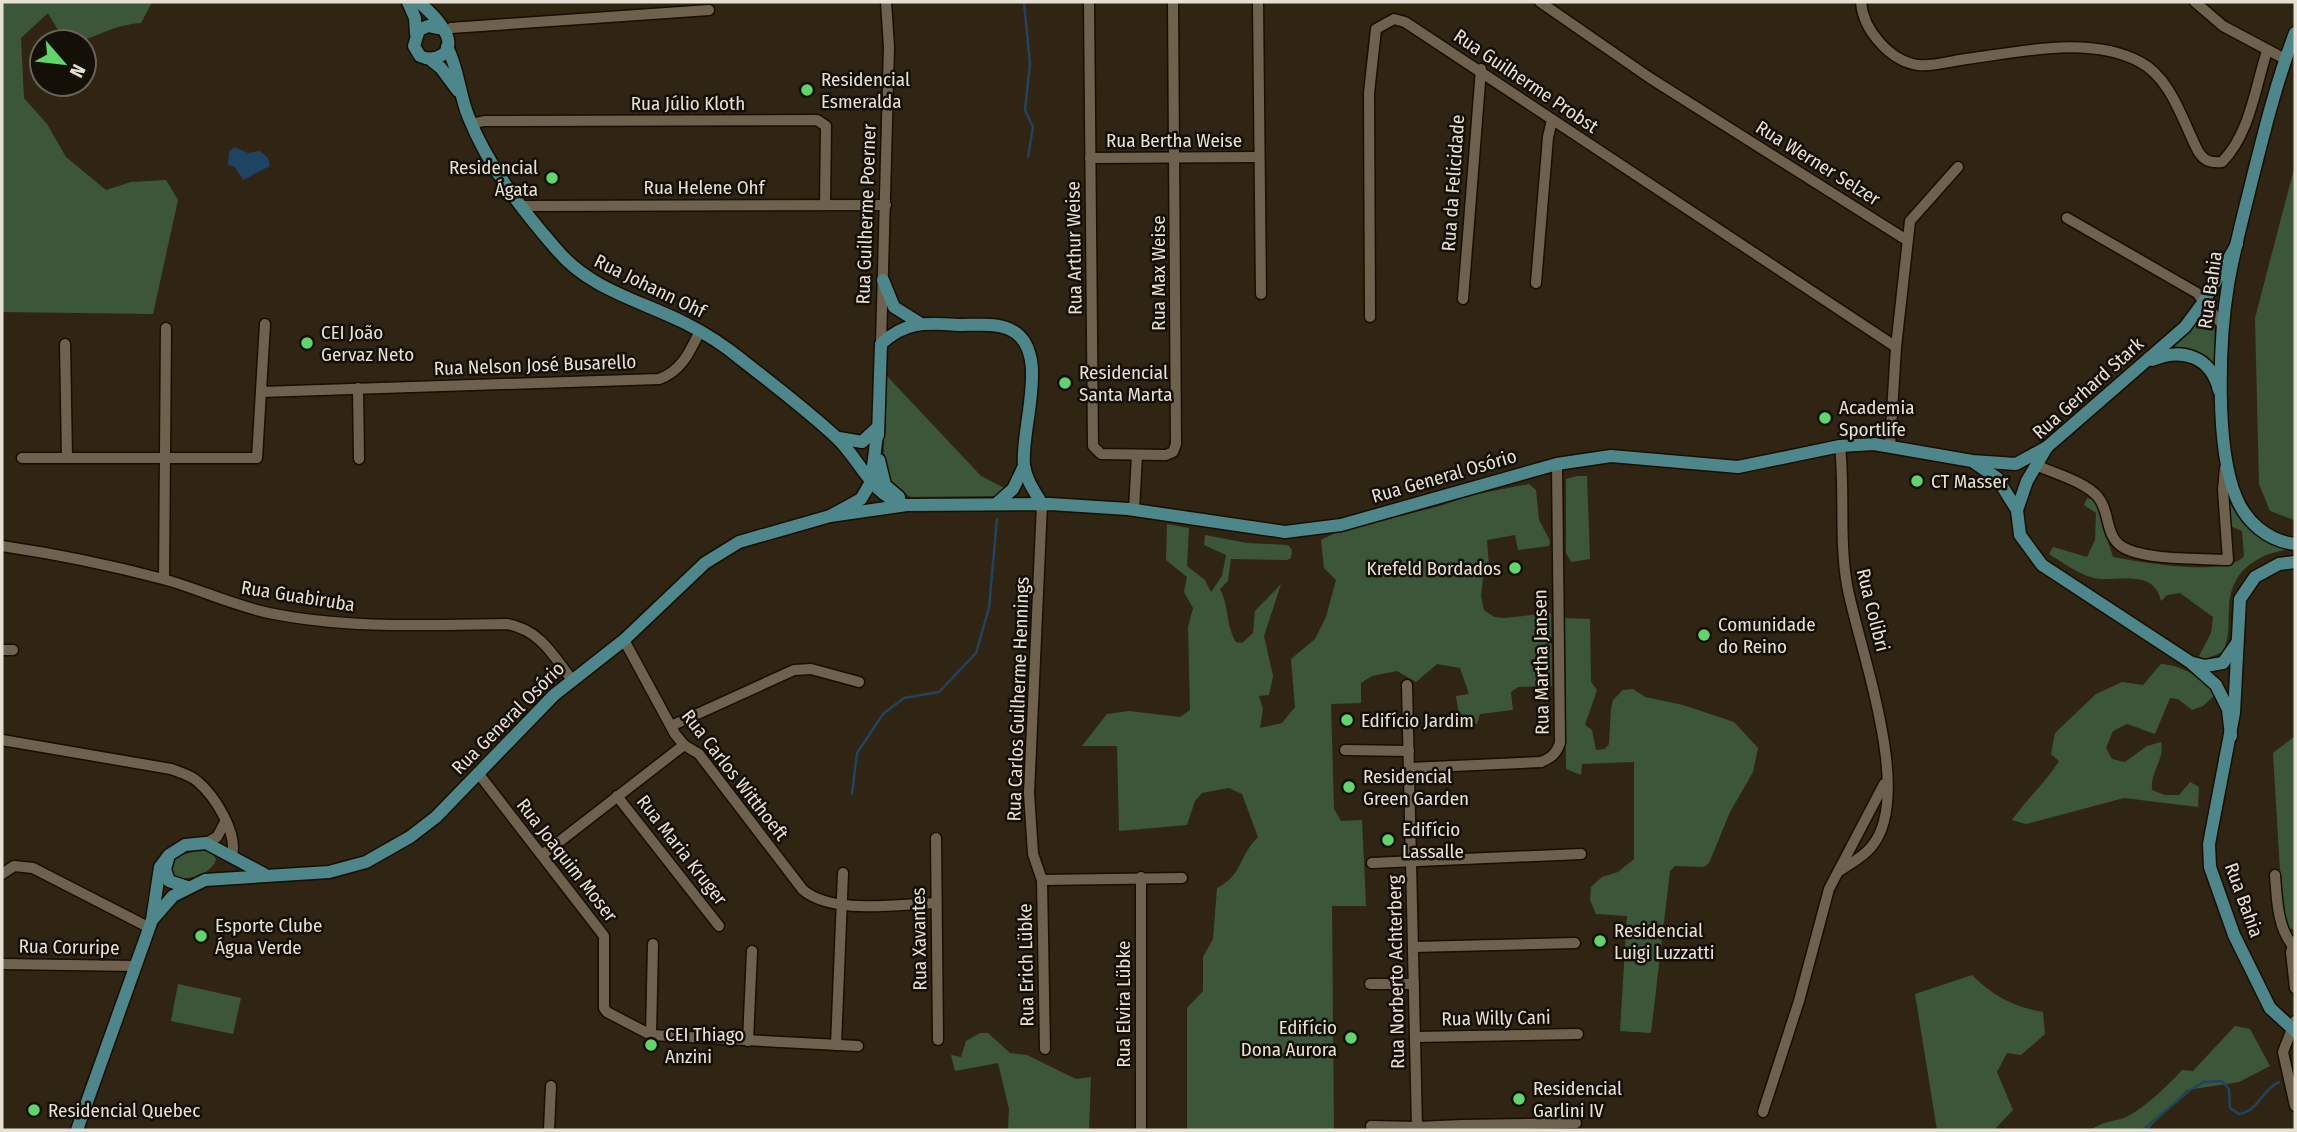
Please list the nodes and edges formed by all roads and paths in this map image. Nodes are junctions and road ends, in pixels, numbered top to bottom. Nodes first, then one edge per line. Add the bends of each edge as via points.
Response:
1 (408, 2) edge
2 (419, 2) edge
3 (886, 2) edge
4 (1089, 2) edge
5 (1173, 2) edge
6 (1258, 2) edge
7 (1540, 2) edge
8 (1861, 2) edge
9 (2195, 2) edge
10 (709, 10) dead end
11 (444, 31) junction
12 (2295, 33) edge
13 (416, 34) junction
14 (447, 47) junction
15 (2267, 51) junction
16 (2285, 59) junction
17 (430, 60) junction
18 (1480, 69) junction
19 (2255, 94) junction
20 (463, 101) junction
21 (2272, 102) junction
22 (1552, 120) junction
23 (471, 124) junction
24 (1259, 157) junction
25 (1090, 158) junction
26 (1175, 158) junction
27 (1958, 167) dead end
28 (825, 203) junction
29 (886, 205) junction
30 (522, 206) junction
31 (2067, 218) dead end
32 (1905, 239) junction
33 (2236, 244) junction
34 (883, 280) junction
35 (1536, 283) dead end
36 (1261, 294) dead end
37 (1463, 299) dead end
38 (2205, 300) junction
39 (1370, 317) dead end
40 (918, 322) junction
41 (264, 324) dead end
42 (2223, 326) junction
43 (166, 328) dead end
44 (700, 331) junction
45 (65, 344) dead end
46 (881, 344) junction
47 (1896, 347) junction
48 (2144, 364) junction
49 (358, 388) junction
50 (261, 392) junction
51 (2223, 404) junction
52 (878, 427) junction
53 (836, 437) junction
54 (1890, 445) junction
55 (1840, 446) junction
56 (2047, 447) junction
57 (1137, 455) junction
58 (22, 458) dead end
59 (67, 458) junction
60 (2226, 458) junction
61 (165, 459) junction
62 (359, 459) dead end
63 (1972, 461) junction
64 (1557, 464) junction
65 (1024, 465) junction
66 (2036, 465) junction
67 (871, 482) junction
68 (923, 504) junction
69 (996, 504) junction
70 (1042, 504) junction
71 (907, 505) junction
72 (2017, 509) junction
73 (1134, 510) junction
74 (830, 516) junction
75 (2295, 544) edge
76 (2, 546) edge
77 (2295, 562) edge
78 (164, 579) junction
79 (624, 640) junction
80 (2238, 640) junction
81 (2190, 662) junction
82 (572, 680) junction
83 (859, 681) dead end
84 (1408, 685) dead end
85 (671, 726) junction
86 (2231, 736) junction
87 (2, 740) edge
88 (684, 745) junction
89 (1345, 750) dead end
90 (1409, 751) junction
91 (1409, 768) junction
92 (478, 773) junction
93 (1885, 782) junction
94 (617, 796) junction
95 (1872, 811) junction
96 (1886, 817) junction
97 (225, 822) junction
98 (936, 838) dead end
99 (1854, 840) junction
100 (206, 843) junction
101 (1867, 851) junction
102 (1581, 854) dead end
103 (169, 855) junction
104 (542, 855) junction
105 (228, 861) junction
106 (1411, 862) junction
107 (1372, 863) dead end
108 (1838, 872) junction
109 (843, 873) dead end
110 (2, 874) edge
111 (2275, 875) dead end
112 (272, 877) junction
113 (1140, 877) junction
114 (1182, 878) dead end
115 (205, 880) junction
116 (1042, 880) junction
117 (187, 887) junction
118 (936, 903) junction
119 (842, 905) junction
120 (150, 924) junction
121 (719, 926) dead end
122 (1575, 943) dead end
123 (2294, 943) edge
124 (653, 944) dead end
125 (1413, 947) junction
126 (752, 951) dead end
127 (2, 964) edge
128 (135, 966) junction
129 (1370, 984) dead end
130 (1414, 984) junction
131 (2295, 988) edge
132 (2294, 1027) edge
133 (1578, 1034) dead end
134 (651, 1035) junction
135 (1415, 1037) junction
136 (938, 1040) dead end
137 (748, 1041) junction
138 (836, 1045) junction
139 (858, 1046) dead end
140 (1045, 1049) dead end
141 (551, 1086) dead end
142 (2295, 1105) edge
143 (1763, 1112) dead end
144 (1576, 1123) dead end
145 (1371, 1126) dead end
146 (1417, 1126) junction
147 (1462, 1128) edge
148 (77, 1130) edge
149 (549, 1130) edge
150 (1141, 1130) edge

1 - 13 main road
2 - 11 main road
3 - 29 street, Rua Guilherme Poerner
4 - 25 street, Rua Arthur Weise
5 - 26 street, Rua Max Weise
6 - 24 street
7 - 32 street, Rua Werner Selzer via 1650,78
8 - 19 street via 1865,20 1884,47 1900,59 1920,65 2083,48 2140,62 2156,73 2203,160 2213,163 2222,162 2233,151
9 - 15 street via 2223,26
10 - 11 street
11 - 13 main road via 428,26
11 - 14 main road
12 - 16 main road, Rua Bahia
13 - 17 main road via 416,51
14 - 17 main road via 443,55
14 - 20 main road, Rua Johann Ohf
15 - 16 street
15 - 19 street
16 - 21 main road, Rua Bahia
17 - 20 main road, Rua Johann Ohf via 441,68
18 - 22 street, Rua Guilherme Probst
18 - 37 street, Rua da Felicidade
18 - 39 street, Rua Guilherme Probst via 1405,22 1394,19 1377,29 1368,93
19 - 21 street
20 - 23 main road, Rua Johann Ohf
21 - 33 main road, Rua Bahia
22 - 35 street
22 - 47 street, Rua Guilherme Probst
23 - 28 street, Rua Júlio Kloth via 817,120 826,126
23 - 30 main road, Rua Johann Ohf
24 - 26 street, Rua Bertha Weise
24 - 36 street
25 - 26 street, Rua Bertha Weise
25 - 57 street, Rua Arthur Weise via 1093,446 1101,454
26 - 57 street, Rua Max Weise via 1176,444 1166,455
27 - 32 street via 1918,209
28 - 29 street, Rua Helene Ohf
28 - 30 street, Rua Helene Ohf
29 - 34 street, Rua Guilherme Poerner
30 - 44 main road, Rua Johann Ohf via 583,275
31 - 38 street
32 - 47 street
33 - 38 main road, Rua Gerhard Stark
33 - 42 main road, Rua Bahia
34 - 40 main road via 894,307
34 - 46 street, Rua Guilherme Poerner
38 - 42 street
38 - 48 main road, Rua Gerhard Stark via 2185,327
40 - 46 main road via 897,330
40 - 65 main road via 1001,327 1023,339 1032,356
41 - 50 street
42 - 51 main road, Rua Bahia
43 - 61 street
44 - 49 street, Rua Nelson José Busarello via 672,375 659,379
44 - 53 main road, Rua Johann Ohf
45 - 59 street
46 - 52 main road, Rua Guilherme Poerner
47 - 54 street
48 - 51 main road via 2176,354 2197,358 2217,381
48 - 56 main road, Rua Gerhard Stark
49 - 50 street, Rua Nelson José Busarello
49 - 62 street
50 - 61 street via 257,458
51 - 60 main road, Rua Bahia
52 - 53 main road via 862,442
52 - 67 main road
52 - 68 main road, Rua General Osório via 885,485 899,497
53 - 67 main road, Rua Johann Ohf
54 - 55 main road, Rua General Osório
54 - 63 main road, Rua General Osório
55 - 64 main road, Rua General Osório via 1738,467 1611,456
55 - 93 street, Rua Colibri via 1841,543 1884,743
56 - 63 main road, Rua General Osório via 2016,464
56 - 66 main road, Rua Gerhard Stark
57 - 73 street
58 - 59 street
59 - 61 street
60 - 66 street, Rua Bahia via 2223,490 2228,560 2169,557 2124,548 2112,535 2097,496
60 - 75 main road via 2235,495 2248,517 2266,534
61 - 78 street
63 - 72 main road, Rua General Osório via 1997,478
64 - 73 main road, Rua General Osório via 1311,530 1246,527
64 - 91 street, Rua Martha Jansen via 1557,751 1541,762
65 - 69 main road via 1013,489
65 - 70 main road
66 - 72 main road, Rua Gerhard Stark
67 - 71 main road via 885,496
67 - 74 main road, Rua General Osório via 861,499
68 - 69 main road, Rua General Osório
68 - 71 main road, Rua General Osório
69 - 70 main road, Rua General Osório
70 - 73 main road, Rua General Osório
70 - 116 street, Rua Carlos Guilherme Hennings via 1029,793 1033,855
71 - 74 main road, Rua General Osório
72 - 81 main road via 2020,535 2042,565
74 - 79 main road, Rua General Osório via 726,549 705,563
76 - 78 street, Rua Guabiruba
77 - 80 main road, Rua Bahia via 2279,564 2255,577 2240,599
78 - 82 street, Rua Guabiruba via 272,613 371,625 522,626 539,636
79 - 82 main road, Rua General Osório
79 - 85 street, Rua Carlos Witthoeft
80 - 81 main road via 2223,663 2204,666
80 - 86 main road, Rua Bahia
81 - 86 main road via 2224,696
82 - 92 main road, Rua General Osório
83 - 85 street via 811,669 794,670
84 - 90 street
85 - 88 street, Rua Carlos Witthoeft
86 - 132 main road, Rua Bahia via 2211,826 2210,867 2259,989 2270,1008
87 - 97 street via 171,768 196,780
88 - 94 street
88 - 119 street, Rua Carlos Witthoeft via 699,754 803,890 824,903
89 - 90 street
90 - 91 street
91 - 106 street, Rua Norberto Achterberg
92 - 104 street, Rua Joaquim Moser
92 - 112 main road, Rua General Osório via 436,817 386,852 329,872
93 - 95 street, Rua Colibri
93 - 96 street, Rua Colibri
94 - 104 street
94 - 121 street, Rua Maria Kruger
95 - 96 street
95 - 99 street, Rua Colibri
96 - 101 street, Rua Colibri
97 - 100 street via 217,837
97 - 105 street via 233,840
98 - 118 street, Rua Xavantes
99 - 101 street
99 - 108 street, Rua Colibri
100 - 103 main road via 185,845
100 - 105 main road via 219,849
101 - 108 street, Rua Colibri
102 - 106 street
103 - 117 main road via 169,881
103 - 120 main road, Rua General Osório via 157,874
104 - 134 street, Rua Joaquim Moser via 604,936 604,1008
105 - 112 main road
105 - 115 main road
106 - 107 street
106 - 125 street, Rua Norberto Achterberg
108 - 143 street, Rua Colibri via 1820,913 1799,1001
109 - 119 street
110 - 120 street via 14,866 33,868
111 - 123 street via 2284,935
112 - 115 main road, Rua General Osório
113 - 114 street
113 - 116 street
113 - 150 street, Rua Elvira Lübke
115 - 117 main road, Rua General Osório
116 - 140 street, Rua Erich Lübke
117 - 120 main road, Rua General Osório via 163,905
118 - 119 street, Rua Carlos Witthoeft
118 - 136 street, Rua Xavantes
119 - 138 street
120 - 128 main road, Rua General Osório
122 - 125 street
123 - 131 street
124 - 134 street
125 - 130 street, Rua Norberto Achterberg
126 - 137 street
127 - 128 street, Rua Coruripe
128 - 148 main road, Rua General Osório
129 - 130 street
130 - 135 street, Rua Norberto Achterberg
132 - 142 street via 2283,1052
133 - 135 street, Rua Willy Cani
134 - 137 street, Rua Joaquim Moser
135 - 146 street, Rua Norberto Achterberg
137 - 138 street, Rua Joaquim Moser
138 - 139 street, Rua Joaquim Moser
141 - 149 street
144 - 147 street
145 - 146 street
146 - 147 street

